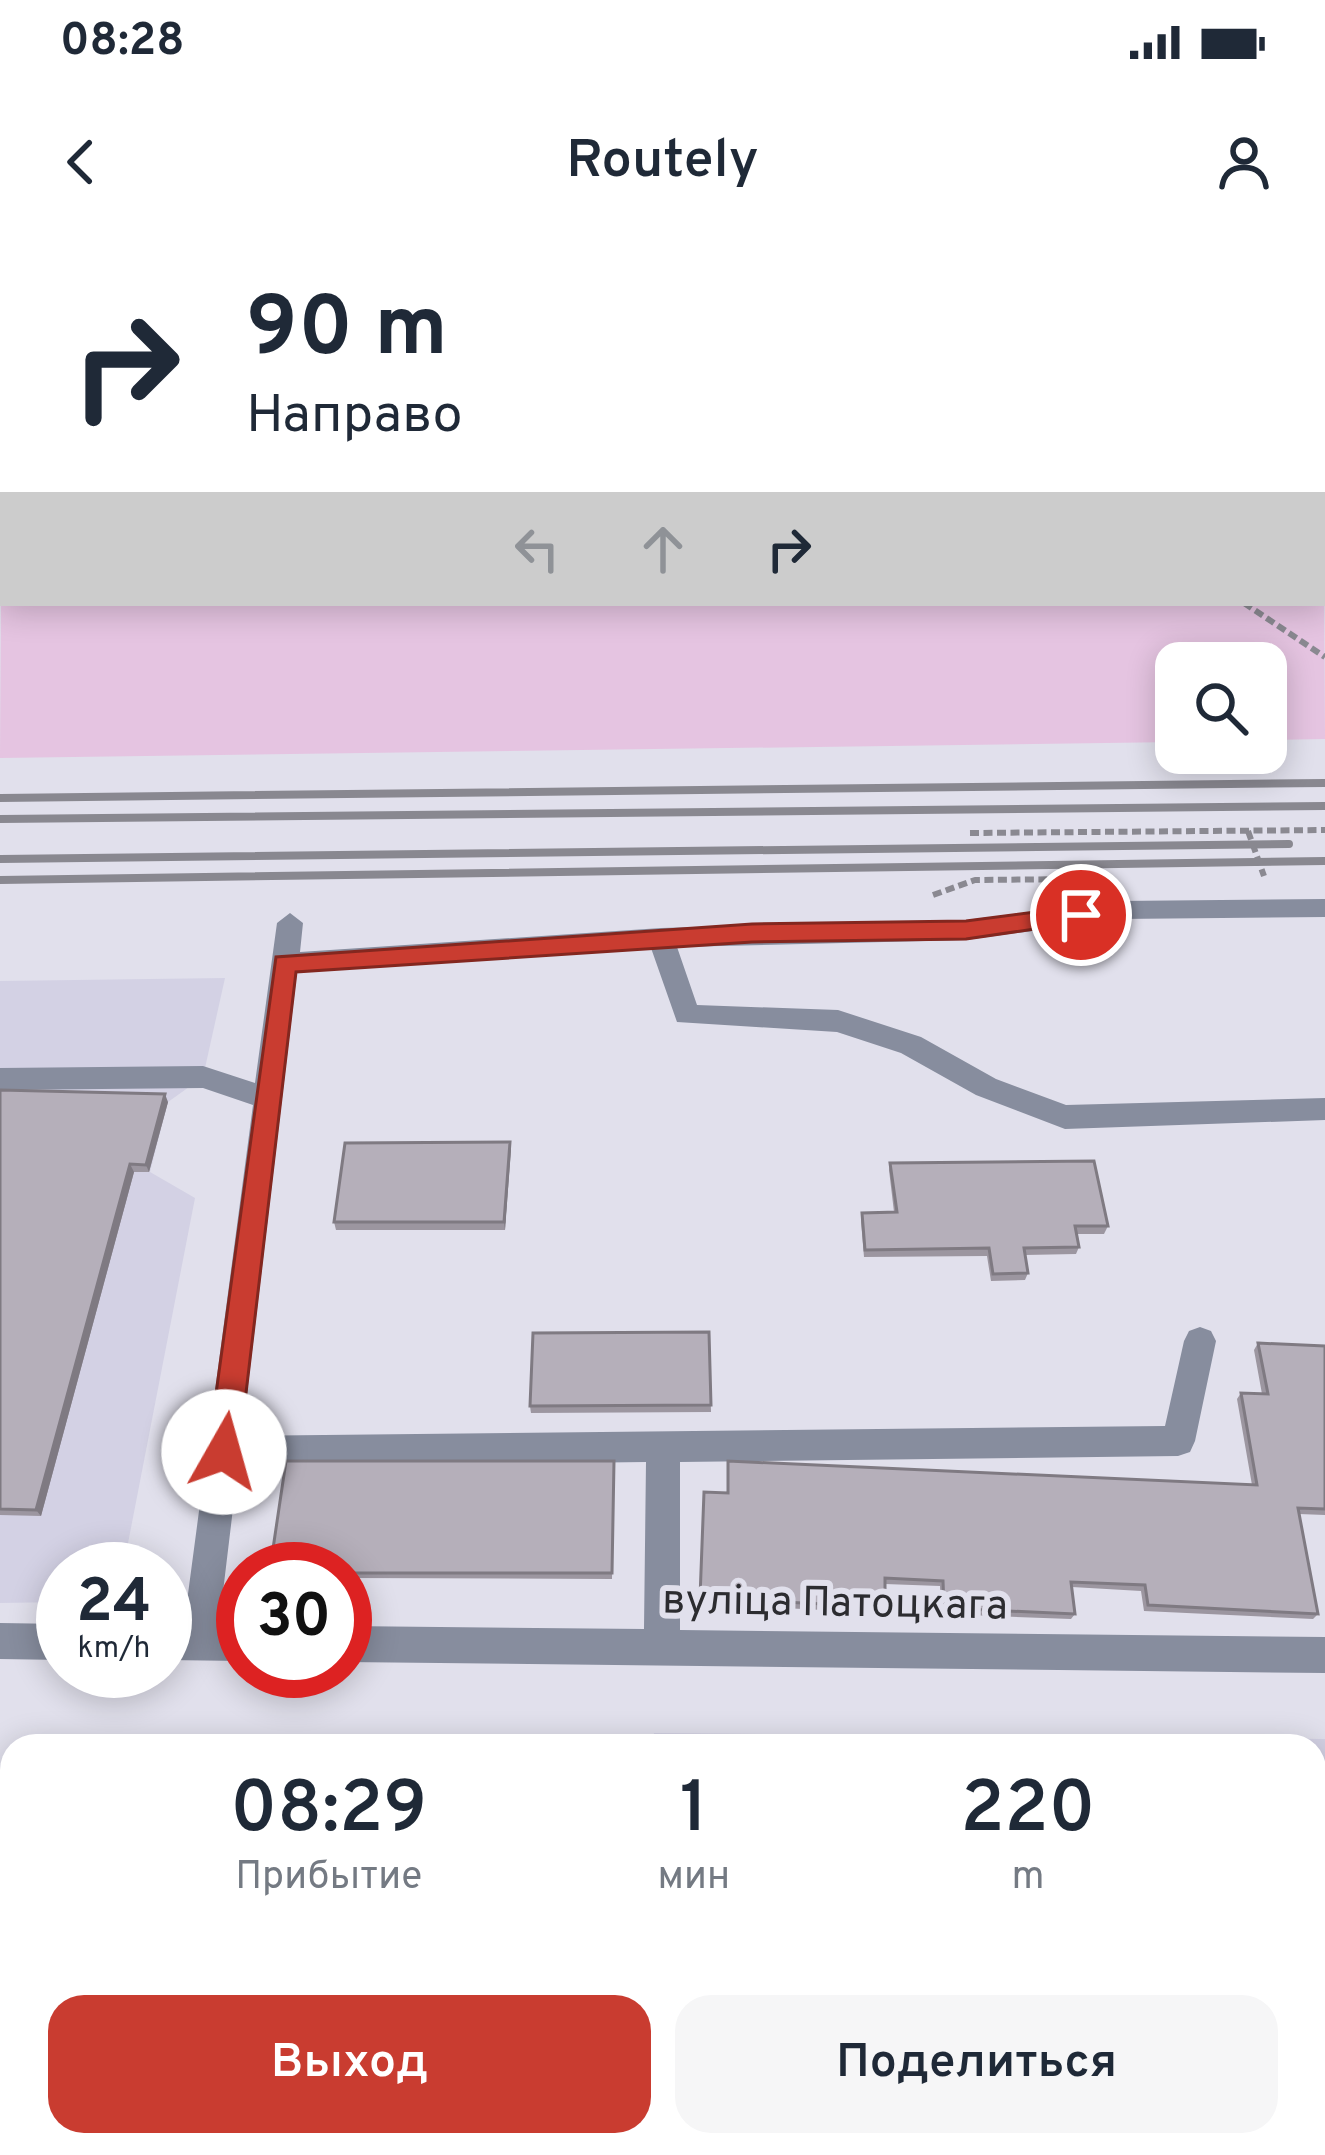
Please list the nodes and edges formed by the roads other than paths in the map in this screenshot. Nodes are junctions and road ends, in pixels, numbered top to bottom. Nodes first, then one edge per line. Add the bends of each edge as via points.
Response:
1 (1325, 908) edge
2 (290, 923) dead end
3 (661, 938) junction
4 (285, 963) junction
5 (0, 1079) edge
6 (268, 1099) junction
7 (1325, 1109) edge
8 (1200, 1341) dead end
9 (663, 1447) junction
10 (224, 1452) junction
11 (192, 1598) edge
12 (0, 1641) edge
13 (36, 1642) edge
14 (372, 1644) edge
15 (662, 1648) junction
16 (1325, 1655) edge

1 - 3 street via 1119,910 966,930
2 - 4 street
3 - 4 street
3 - 7 street via 687,1015 838,1022 911,1045 986,1087 1066,1117
4 - 6 street
5 - 6 street via 203,1077
6 - 10 street
8 - 9 street via 1178,1441
9 - 10 street
9 - 15 street
10 - 11 street
12 - 13 street
14 - 15 street, вуліца Патоцкага
15 - 16 street, вуліца Патоцкага

